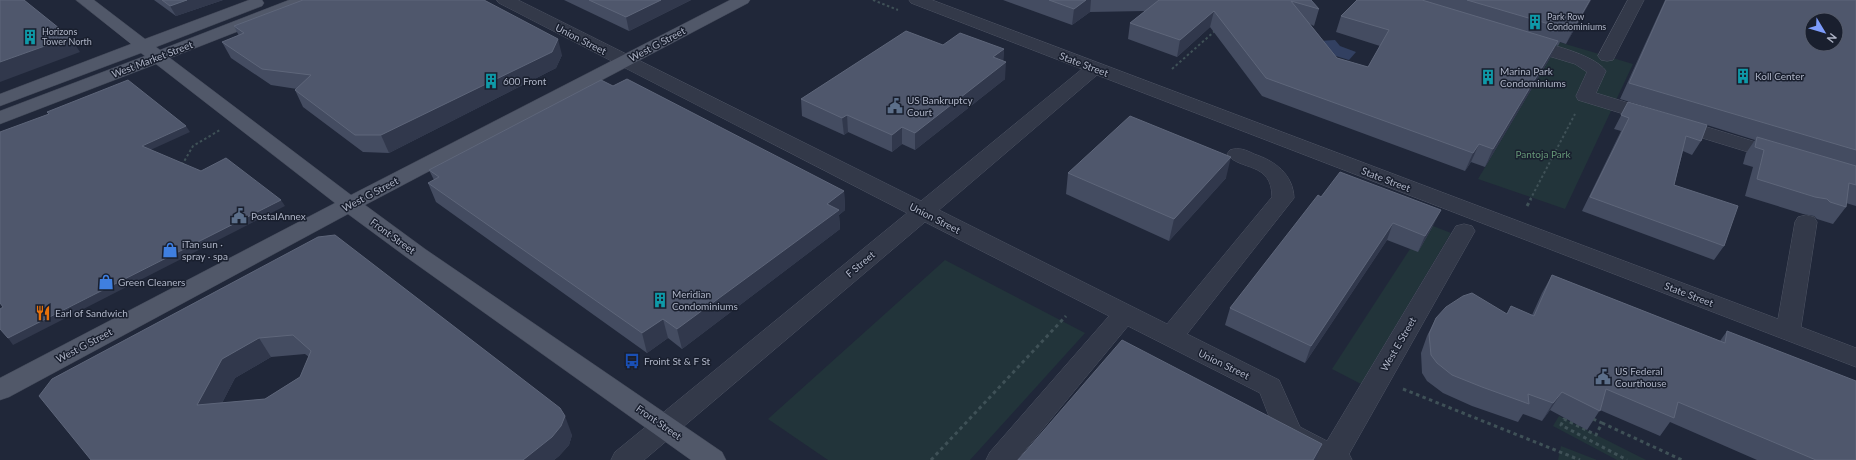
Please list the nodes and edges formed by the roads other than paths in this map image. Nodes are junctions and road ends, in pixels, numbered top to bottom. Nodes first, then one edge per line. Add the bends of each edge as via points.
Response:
1 (84, 0) edge
2 (262, 0) edge
3 (304, 0) edge
4 (505, 0) edge
5 (742, 0) edge
6 (917, 0) edge
7 (1636, 0) edge
8 (1513, 39) edge
9 (149, 51) junction
10 (1606, 56) dead end
11 (625, 61) junction
12 (1095, 68) junction
13 (0, 100) edge
14 (0, 118) edge
15 (1237, 154) dead end
16 (1795, 161) edge
17 (350, 204) junction
18 (922, 212) junction
19 (1806, 222) dead end
20 (1464, 231) dead end
21 (1125, 314) junction
22 (1788, 332) junction
23 (1170, 338) junction
24 (1856, 358) edge
25 (0, 390) edge
26 (665, 426) junction
27 (1335, 459) edge
28 (625, 460) edge
29 (712, 460) edge
30 (1000, 460) edge

1 - 9 main road, Front Street
2 - 9 main road, West Market Street
3 - 9 main road, West Market Street
4 - 11 street, Union Street
5 - 11 main road, West G Street
6 - 12 street, State Street
7 - 10 street
8 - 16 street via 1581,60 1597,71 1585,96
9 - 13 main road, West Market Street
9 - 14 main road, West Market Street
9 - 17 main road, Front Street
11 - 17 main road, West G Street
11 - 18 street, Union Street
12 - 18 street, F Street
12 - 22 street, State Street
15 - 23 street via 1259,162 1273,172 1282,184 1283,198
17 - 25 main road, West G Street
17 - 26 main road, Front Street via 417,254
18 - 21 street, Union Street
18 - 26 street, F Street
19 - 22 street
20 - 27 street, West E Street
21 - 23 street, Union Street
21 - 30 street
22 - 24 street, State Street
23 - 27 street, Union Street via 1270,387 1289,434
26 - 28 street, F Street
26 - 29 main road, Front Street

